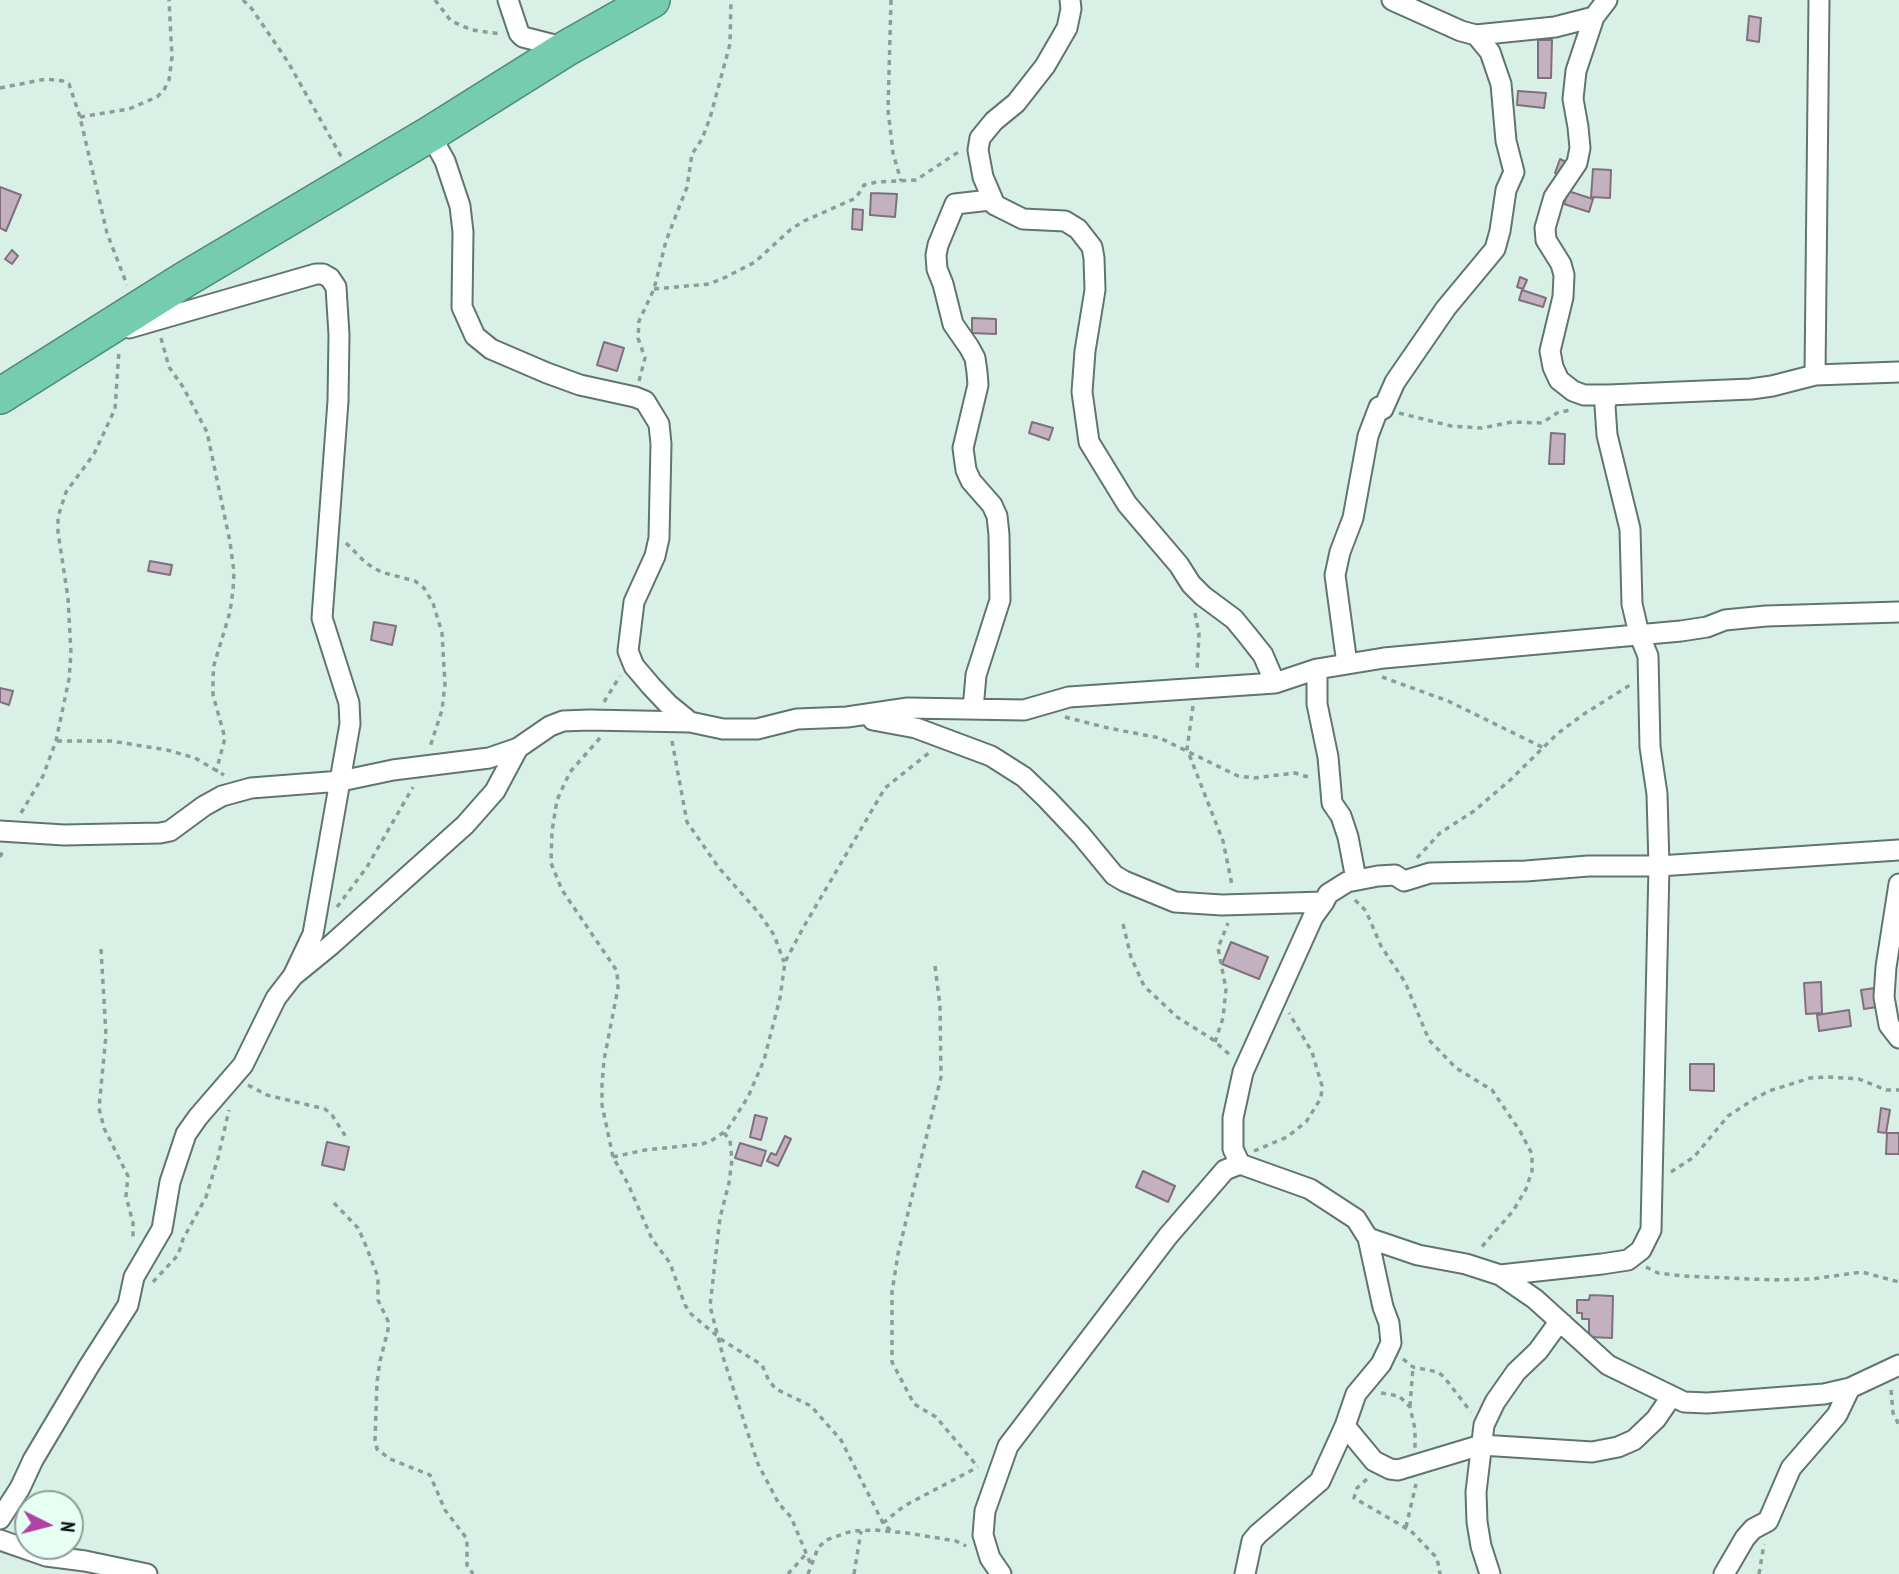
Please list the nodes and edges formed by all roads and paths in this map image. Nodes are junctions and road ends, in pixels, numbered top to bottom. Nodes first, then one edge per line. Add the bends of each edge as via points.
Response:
1 (169, 0) edge
2 (243, 0) edge
3 (435, 0) edge
4 (509, 0) edge
5 (652, 0) edge
6 (731, 0) edge
7 (891, 0) edge
8 (1070, 0) edge
9 (1392, 0) edge
10 (1607, 0) edge
11 (1819, 0) edge
12 (1594, 17) junction
13 (1476, 35) junction
14 (523, 37) junction
15 (567, 48) junction
16 (0, 88) edge
17 (80, 117) junction
18 (430, 134) junction
19 (979, 138) junction
20 (353, 178) junction
21 (901, 181) junction
22 (995, 205) junction
23 (654, 289) junction
24 (127, 324) junction
25 (1899, 372) edge
26 (1815, 375) junction
27 (0, 396) edge
28 (635, 397) junction
29 (1607, 400) junction
30 (1383, 409) junction
31 (328, 528) junction
32 (1191, 584) junction
33 (1899, 612) edge
34 (1639, 634) junction
35 (1351, 663) junction
36 (634, 666) junction
37 (1317, 668) junction
38 (1650, 676) junction
39 (1275, 683) junction
40 (1197, 687) junction
41 (973, 709) junction
42 (1059, 715) dead end
43 (847, 717) junction
44 (589, 720) junction
45 (615, 720) junction
46 (690, 722) junction
47 (665, 723) junction
48 (948, 738) junction
49 (56, 741) junction
50 (518, 748) junction
51 (1544, 748) junction
52 (1186, 749) junction
53 (424, 766) junction
54 (216, 772) junction
55 (341, 781) junction
56 (251, 788) junction
57 (1332, 803) junction
58 (6, 831) edge
59 (1899, 850) edge
60 (1659, 866) junction
61 (1356, 879) junction
62 (1404, 881) junction
63 (1899, 884) edge
64 (1232, 885) dead end
65 (1326, 898) junction
66 (1230, 917) dead end
67 (1123, 924) dead end
68 (313, 934) junction
69 (101, 949) dead end
70 (785, 962) junction
71 (935, 966) dead end
72 (293, 976) junction
73 (1277, 1001) junction
74 (1899, 1038) edge
75 (1215, 1042) junction
76 (243, 1065) junction
77 (1243, 1072) junction
78 (1899, 1090) edge
79 (229, 1108) dead end
80 (724, 1133) junction
81 (346, 1137) dead end
82 (613, 1157) junction
83 (1238, 1162) junction
84 (1654, 1180) junction
85 (334, 1203) dead end
86 (1368, 1238) junction
87 (1628, 1259) junction
88 (1466, 1264) junction
89 (1500, 1275) junction
90 (142, 1281) junction
91 (1899, 1282) edge
92 (1563, 1324) junction
93 (720, 1338) junction
94 (1391, 1343) junction
95 (1897, 1366) edge
96 (1413, 1367) junction
97 (1363, 1385) junction
98 (1850, 1388) junction
99 (1671, 1397) junction
100 (1410, 1407) junction
101 (1484, 1425) junction
102 (1899, 1425) edge
103 (1345, 1426) junction
104 (1481, 1445) junction
105 (1008, 1446) junction
106 (1415, 1465) junction
107 (978, 1467) junction
108 (1390, 1469) junction
109 (0, 1519) edge
110 (883, 1522) junction
111 (1406, 1527) junction
112 (861, 1531) junction
113 (891, 1531) junction
114 (0, 1540) edge
115 (806, 1554) junction
116 (811, 1565) junction
117 (995, 1566) edge
118 (147, 1574) edge
119 (474, 1574) edge
120 (788, 1574) edge
121 (808, 1574) edge
122 (855, 1574) edge
123 (1245, 1574) edge
124 (1440, 1574) edge
125 (1490, 1574) edge
126 (1724, 1574) edge

1 - 17 path via 172,57 164,90 129,109
2 - 20 path via 288,62
3 - 14 path via 451,21 472,30
4 - 14 street
5 - 15 highway
6 - 23 path via 730,44 710,118 692,154 687,187
7 - 21 path via 888,110
8 - 19 street via 1067,28 1045,66 1016,103
9 - 13 street
10 - 12 street
11 - 26 street
12 - 13 street via 1555,27
12 - 29 street via 1573,84 1580,148 1577,163 1555,197 1545,228 1565,280 1551,345 1553,367 1563,385
13 - 30 street via 1490,52 1501,84 1506,141 1514,166 1500,231 1495,249 1446,308 1395,382
14 - 15 street
15 - 18 highway
16 - 17 path via 46,79 63,81 69,84
17 - 24 path via 111,246 128,289
18 - 20 highway
18 - 28 street via 460,206 462,307 475,336 491,349 547,373
19 - 21 path via 922,177
19 - 22 street via 980,163
20 - 24 highway
21 - 23 path via 864,185 856,198 804,221 755,262 709,285
22 - 32 street via 1023,219 1065,222 1078,229 1091,247 1095,290 1082,392 1089,442 1126,504
22 - 41 street via 990,200 955,204 936,256 953,324 975,358 977,372 963,449 966,470 992,505 999,535 1000,600 976,676
23 - 28 path via 637,328 645,358
24 - 27 highway
24 - 31 street via 316,274 330,278 336,287 339,335
24 - 49 path via 115,409 94,454 66,492 58,517 71,653
24 - 54 path via 169,366 207,432 230,542 231,601 213,677 225,738
25 - 26 street
26 - 29 street via 1772,387
28 - 36 street via 652,410 661,444 659,538 634,602 628,651
29 - 30 path via 1563,411 1542,424 1512,422 1482,428 1451,426
29 - 34 street via 1607,435 1630,530 1630,589
30 - 35 street via 1379,407 1368,436 1353,518 1335,575
31 - 53 path via 366,563 415,581 433,603 442,633 445,684 442,710
31 - 55 street via 322,618 349,703 351,724
32 - 39 street via 1234,619 1263,655
32 - 40 path via 1199,634
33 - 34 street via 1766,616
34 - 35 street
34 - 38 street via 1647,648
35 - 37 street
35 - 51 path via 1448,701
36 - 44 path via 622,672
36 - 46 street
37 - 39 street
37 - 57 street via 1317,704
38 - 51 path via 1584,714
38 - 60 street
39 - 40 street
40 - 41 street via 1069,697 1024,710
40 - 52 path
41 - 43 street via 908,708
42 - 52 path via 1160,738
43 - 46 street via 797,719 757,729 723,729
43 - 48 street via 895,723
44 - 45 street
44 - 50 street via 550,726
45 - 47 street
45 - 82 path via 570,772 557,800 551,863 562,890 617,971 602,1084
46 - 47 street
47 - 70 path via 671,730 687,822 719,868 759,912
48 - 65 street via 991,755 1024,777 1124,881 1175,902 1222,905
48 - 70 path via 886,788
49 - 54 path via 132,743 195,758
49 - 58 path via 43,776
50 - 53 street via 489,758
50 - 72 street via 495,791 465,825
51 - 62 path via 1474,811 1440,833 1419,853
52 - 57 path via 1238,776 1305,775 1321,785
52 - 64 path via 1223,841
53 - 55 street
53 - 68 path via 367,867
54 - 56 path
55 - 56 street
55 - 68 street
56 - 58 street via 222,796 170,831 64,835
57 - 61 street via 1341,816
59 - 60 street
60 - 62 street via 1430,873
60 - 84 street
61 - 62 street via 1395,875
61 - 65 street
63 - 74 street via 1884,997 1889,1025
65 - 73 street via 1313,917
65 - 88 path via 1339,892 1366,911 1381,946 1405,982 1429,1040 1456,1068 1492,1090 1532,1154 1526,1189 1513,1211
66 - 75 path via 1218,948 1226,989
67 - 75 path via 1144,986 1177,1017
68 - 72 street
69 - 90 path via 106,1035 99,1108 128,1175 126,1196
70 - 80 path via 764,1060 748,1097
71 - 107 path via 941,1077 898,1254 892,1292 892,1362 914,1404 936,1417
72 - 76 street via 276,998
73 - 77 street
73 - 83 path via 1286,1007 1312,1052 1321,1098 1306,1122 1287,1137
75 - 77 path
76 - 81 path via 240,1082 268,1095 325,1110
76 - 90 street via 186,1134 170,1182 162,1229
77 - 83 street via 1233,1118
78 - 84 path via 1859,1079 1828,1077 1772,1090 1728,1116 1683,1165
79 - 90 path via 206,1197 172,1263
80 - 82 path via 702,1144
80 - 93 path via 730,1140 732,1160 716,1242 710,1306
82 - 93 path via 652,1239 670,1263 685,1305
83 - 86 street via 1321,1195 1356,1219
83 - 105 street via 1224,1170 1160,1245
84 - 87 street via 1651,1230 1641,1250
85 - 119 path via 364,1241 378,1277 378,1300 388,1321 377,1382 377,1449 430,1475 445,1510 467,1539 467,1566
86 - 88 street via 1418,1255
86 - 94 street
87 - 89 street
87 - 91 path via 1658,1273 1683,1276 1799,1279 1862,1272
88 - 89 street
89 - 92 street
90 - 109 street
92 - 99 street via 1608,1365
92 - 101 street via 1516,1372
93 - 110 path via 762,1365 775,1389 811,1406 841,1440
93 - 115 path via 758,1464 791,1517
94 - 96 path
94 - 97 street
95 - 98 street
95 - 102 path via 1891,1379 1892,1407
96 - 100 path
96 - 101 path via 1438,1372
97 - 100 path via 1399,1396
97 - 103 street
98 - 99 street via 1707,1403
98 - 126 street via 1837,1415 1791,1468 1768,1521 1745,1538
99 - 104 street via 1634,1440 1618,1447 1592,1451
100 - 106 path
101 - 104 street
103 - 108 street via 1374,1461
103 - 123 street via 1320,1481 1252,1542
104 - 106 street
104 - 125 street via 1477,1522
105 - 107 path
105 - 117 street via 985,1511 983,1535
106 - 108 street
106 - 111 path via 1416,1485
107 - 110 path
108 - 111 path via 1379,1469 1361,1483 1354,1498
110 - 113 path
111 - 124 path via 1437,1558
112 - 113 path
112 - 116 path via 825,1539
112 - 122 path
113 - 117 path via 956,1541
114 - 118 street via 46,1556
115 - 116 path
115 - 120 path
116 - 121 path

